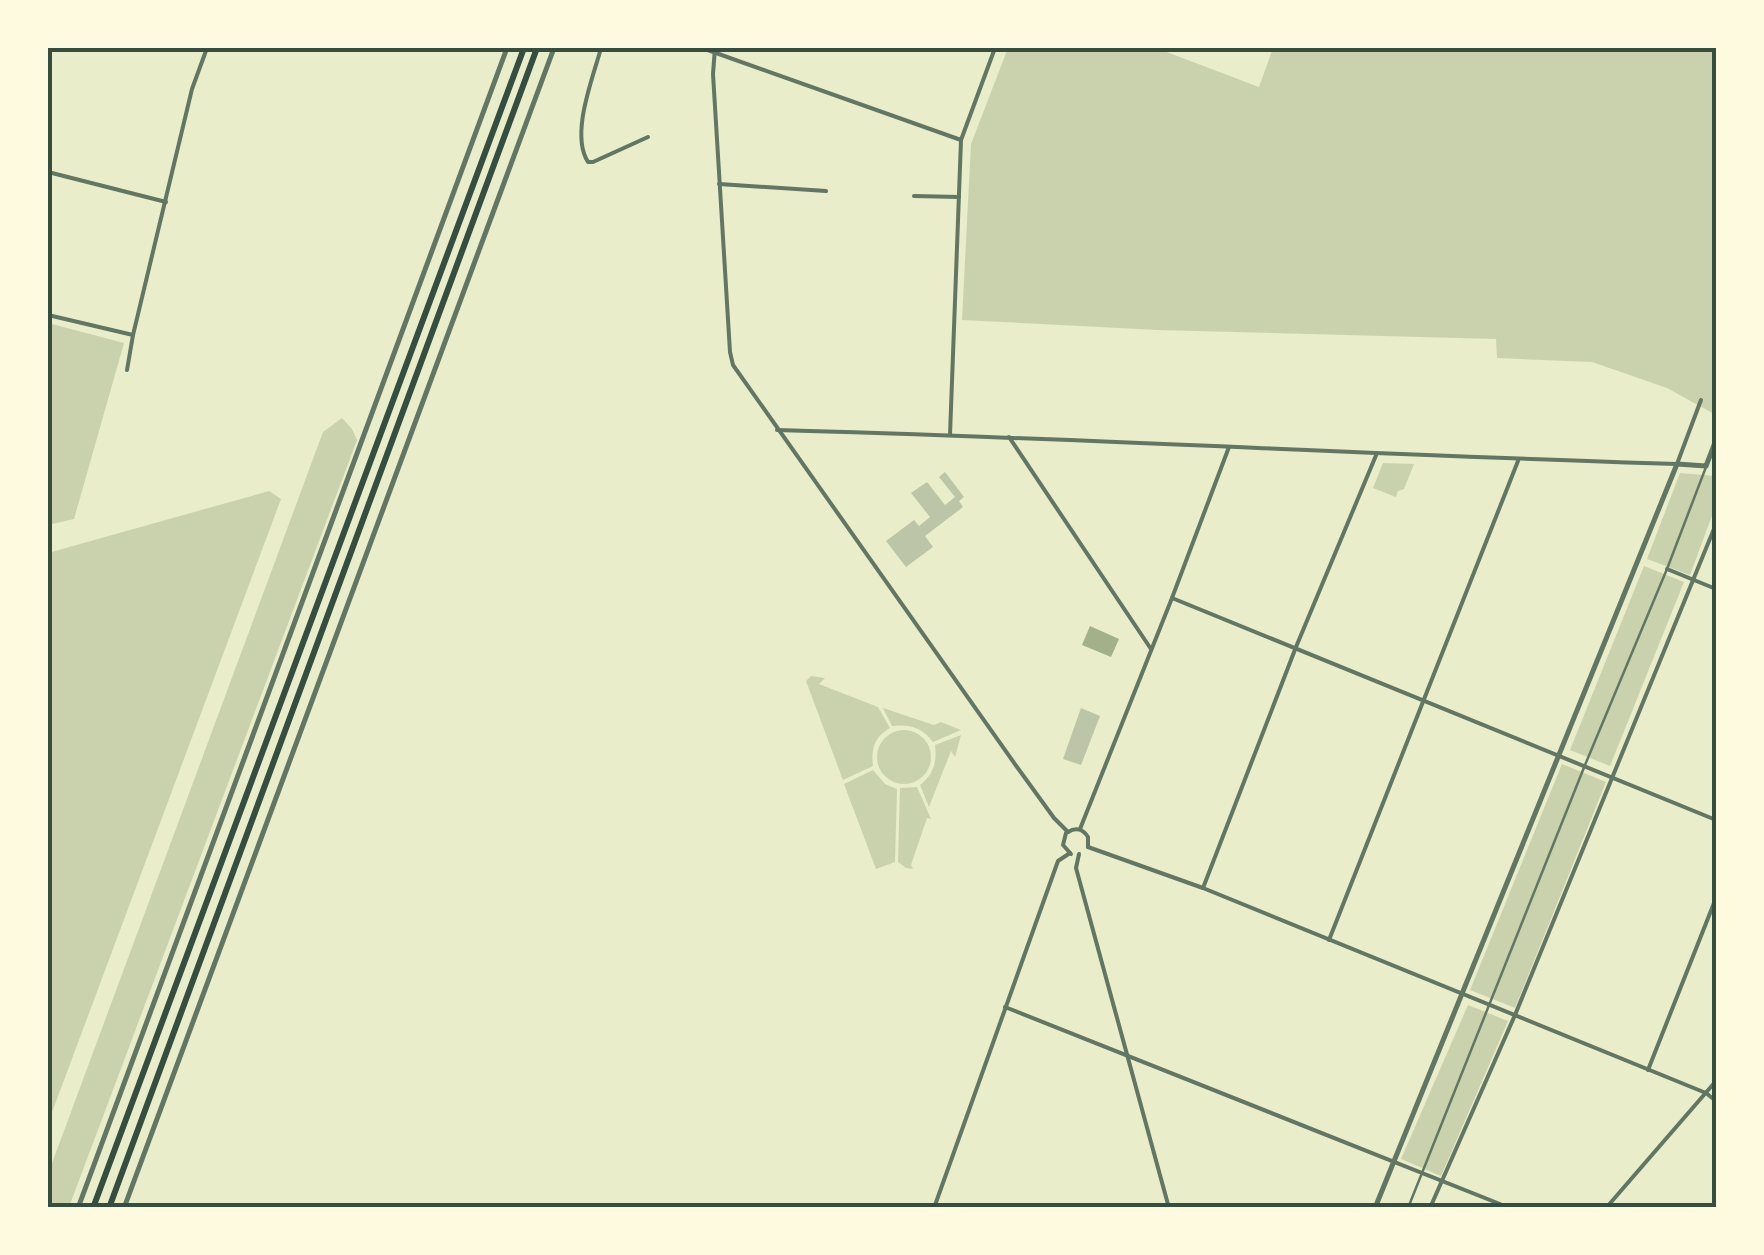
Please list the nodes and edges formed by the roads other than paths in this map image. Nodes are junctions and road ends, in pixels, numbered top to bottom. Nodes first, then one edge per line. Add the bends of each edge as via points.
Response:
1 (207, 48) edge
2 (506, 48) edge
3 (524, 48) edge
4 (537, 48) edge
5 (554, 48) edge
6 (601, 48) edge
7 (702, 48) edge
8 (995, 48) edge
9 (714, 50) edge
10 (648, 138) dead end
11 (961, 140) junction
12 (48, 172) edge
13 (719, 184) junction
14 (826, 191) dead end
15 (914, 196) dead end
16 (959, 198) junction
17 (166, 202) junction
18 (48, 314) edge
19 (133, 335) junction
20 (128, 370) dead end
21 (1700, 400) dead end
22 (777, 430) junction
23 (950, 435) junction
24 (1009, 436) junction
25 (1716, 440) edge
26 (1230, 447) junction
27 (1376, 453) junction
28 (1519, 459) junction
29 (1677, 464) junction
30 (1706, 466) junction
31 (1716, 466) edge
32 (1716, 524) edge
33 (1667, 569) junction
34 (1694, 580) junction
35 (1716, 589) edge
36 (1172, 598) junction
37 (1296, 647) junction
38 (1151, 649) junction
39 (1423, 700) junction
40 (1559, 755) junction
41 (1585, 765) junction
42 (1614, 778) junction
43 (1716, 820) edge
44 (1080, 830) junction
45 (1068, 832) junction
46 (1088, 847) junction
47 (1070, 853) junction
48 (1079, 854) junction
49 (1203, 888) junction
50 (1716, 898) edge
51 (1329, 940) junction
52 (1461, 992) junction
53 (1490, 1005) junction
54 (1005, 1007) junction
55 (1515, 1015) junction
56 (1128, 1057) junction
57 (1648, 1070) junction
58 (1716, 1081) edge
59 (1706, 1094) junction
60 (1716, 1100) edge
61 (1393, 1163) junction
62 (1422, 1174) junction
63 (1442, 1180) junction
64 (936, 1207) edge
65 (78, 1208) edge
66 (93, 1208) edge
67 (108, 1208) edge
68 (124, 1208) edge
69 (1169, 1208) edge
70 (1375, 1208) edge
71 (1408, 1208) edge
72 (1430, 1208) edge
73 (1510, 1208) edge
74 (1606, 1208) edge

1 - 17 street
2 - 65 street
3 - 66 main road
4 - 67 main road
5 - 68 street
6 - 10 street via 581,151 593,162
7 - 9 street
8 - 11 street
9 - 11 street
9 - 13 street
11 - 16 street
12 - 17 street
13 - 14 street
13 - 22 street via 732,362
15 - 16 street
16 - 23 street
17 - 19 street
18 - 19 street
19 - 20 street
21 - 29 street
22 - 23 street
22 - 45 street
23 - 24 street
24 - 26 street
24 - 38 street
25 - 30 street
26 - 27 street
26 - 36 street
27 - 28 street
27 - 37 street
28 - 29 street
28 - 39 street
29 - 30 street
29 - 40 street
30 - 31 street
30 - 33 street
32 - 34 street
33 - 34 street
33 - 41 street
34 - 35 street
34 - 42 street
36 - 37 street
36 - 38 street
37 - 39 street
37 - 49 street
38 - 44 street
39 - 40 street
39 - 51 street
40 - 41 street
40 - 52 street
41 - 42 street
41 - 53 street
42 - 43 street
42 - 55 street
44 - 45 street
44 - 46 street
45 - 47 street via 1063,841
46 - 48 street
46 - 49 street
47 - 48 street
47 - 54 street via 1058,861
48 - 56 street via 1076,868
49 - 51 street
50 - 57 street
51 - 52 street
52 - 53 street
52 - 61 street
53 - 55 street
53 - 62 street
54 - 56 street
54 - 64 street
55 - 57 street
55 - 63 street
56 - 61 street
56 - 69 street
57 - 59 street
58 - 59 street
59 - 60 street
59 - 74 street
61 - 62 street
61 - 70 street
62 - 63 street
62 - 71 street
63 - 72 street
63 - 73 street

